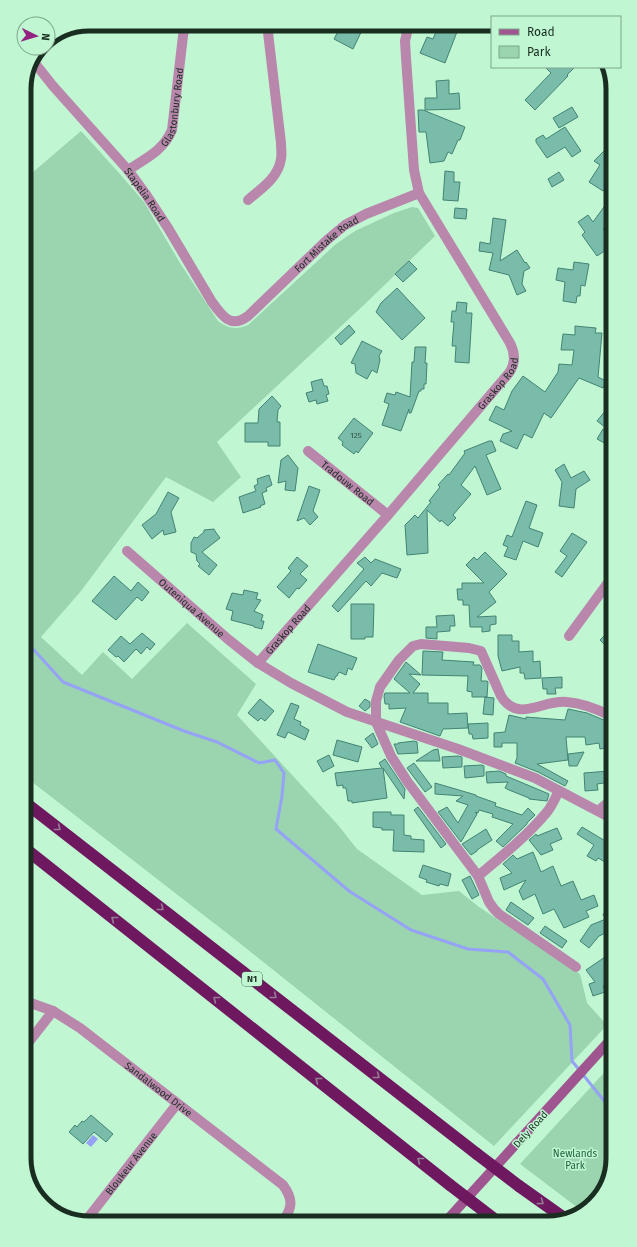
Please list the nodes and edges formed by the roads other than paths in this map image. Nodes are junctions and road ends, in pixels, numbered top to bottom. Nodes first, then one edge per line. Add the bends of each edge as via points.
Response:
1 (184, 31) edge
2 (268, 31) edge
3 (407, 31) edge
4 (36, 65) edge
5 (128, 170) junction
6 (420, 193) junction
7 (248, 200) dead end
8 (248, 316) joint
9 (308, 451) dead end
10 (388, 515) junction
11 (127, 551) dead end
12 (606, 585) edge
13 (569, 636) dead end
14 (258, 662) junction
15 (606, 714) edge
16 (376, 722) junction
17 (559, 791) junction
18 (606, 804) edge
19 (31, 807) edge
20 (599, 810) junction
21 (606, 814) edge
22 (31, 853) edge
23 (478, 876) junction
24 (576, 967) dead end
25 (31, 1003) edge
26 (53, 1011) junction
27 (31, 1039) edge
28 (606, 1045) edge
29 (177, 1104) junction
30 (560, 1215) edge
31 (89, 1216) edge
32 (287, 1216) edge
33 (451, 1216) edge
34 (490, 1216) edge

1 - 5 street, Glastonbury Road via 172,130 161,147
2 - 7 street via 281,158 277,173
3 - 6 street, Graskop Road via 405,41 414,170
4 - 5 street, Stapelia Road
5 - 8 street, Stapelia Road via 160,215 219,312 230,321 237,322
6 - 8 street, Fort Mistake Road via 345,224
6 - 10 street, Graskop Road via 510,343 514,357 509,373
9 - 10 street, Tradouw Road
10 - 14 street, Graskop Road
11 - 14 street, Outeniqua Avenue
12 - 13 street
14 - 16 street, Outeniqua Avenue via 291,683 347,712
15 - 16 street via 566,701 528,710 511,707 501,696 481,651 421,644 406,652 380,687 376,701
16 - 17 street, Outeniqua Avenue via 500,764
16 - 23 street via 391,756 407,781
17 - 20 street, Outeniqua Avenue
17 - 23 street via 541,818 518,842
18 - 20 street
19 -> 30 highway, N1, bridge
20 - 21 street, Outeniqua Avenue
34 -> 22 highway, bridge
23 - 24 street via 488,902 499,914
25 - 26 street, Sandalwood Drive
26 - 27 street
26 - 29 street, Sandalwood Drive via 80,1028
28 - 33 street, Dely Road
29 - 31 street, Bloukeur Avenue
29 - 32 street, Sandalwood Drive via 283,1185 290,1194 291,1202

